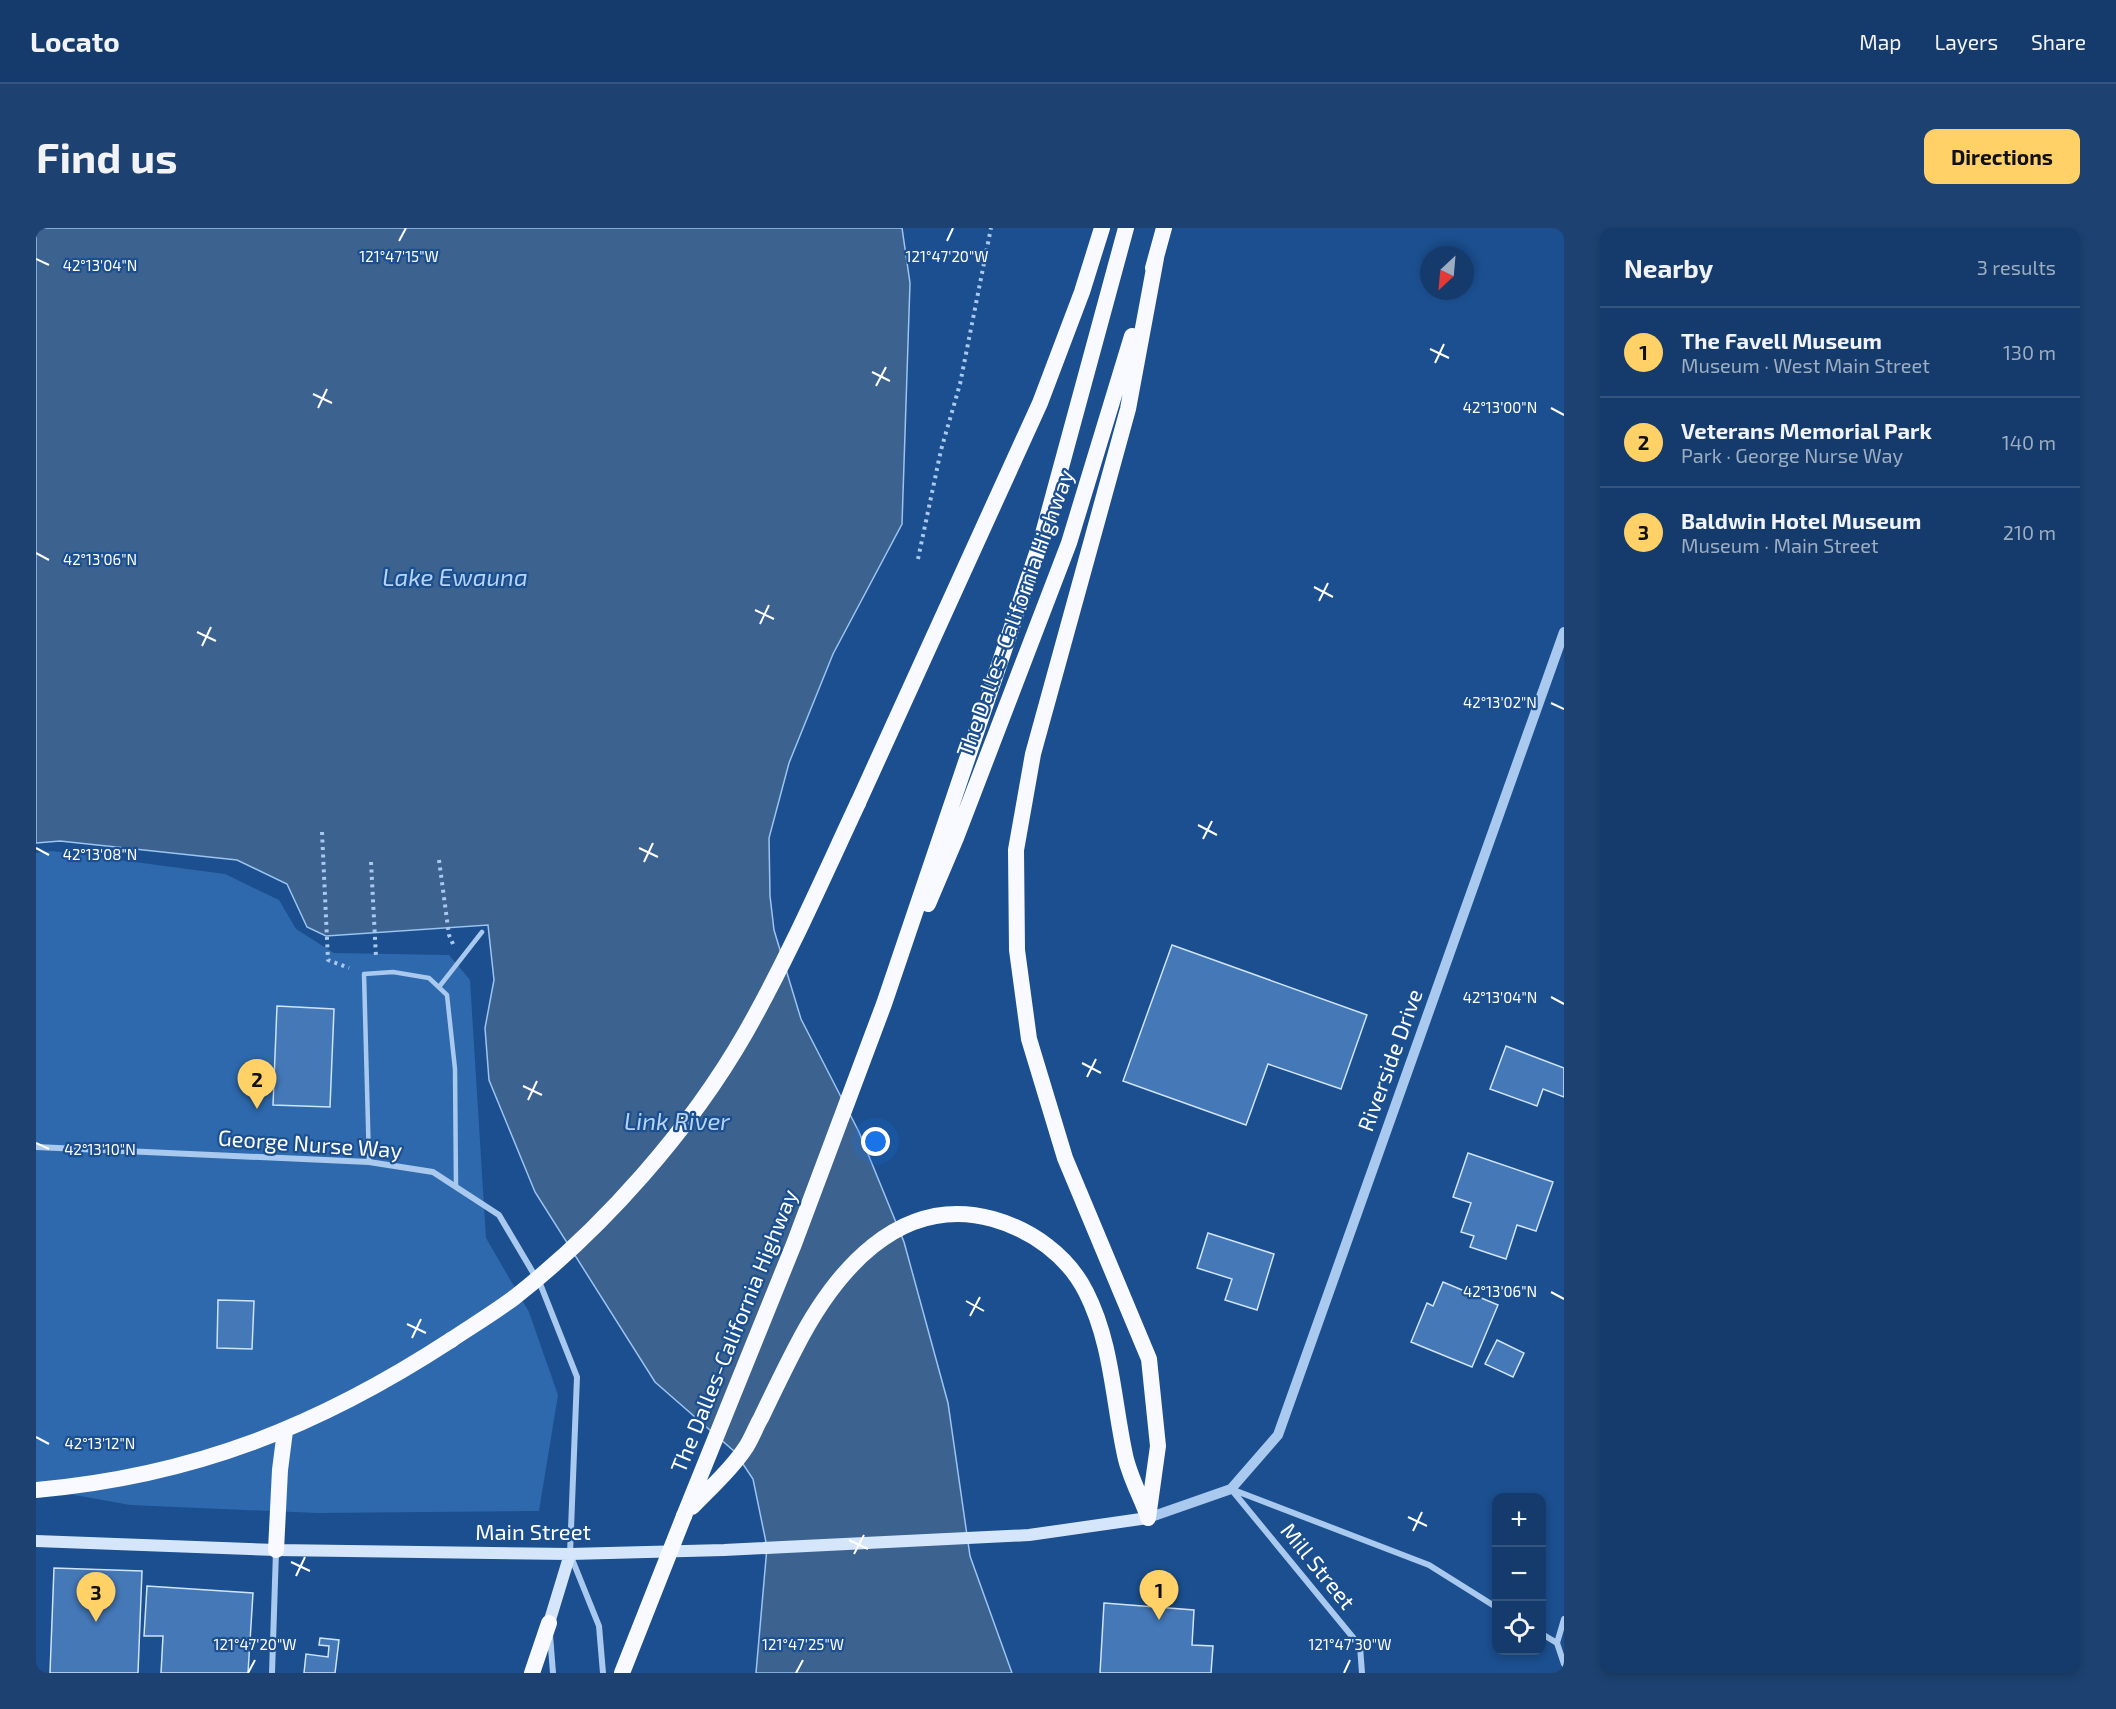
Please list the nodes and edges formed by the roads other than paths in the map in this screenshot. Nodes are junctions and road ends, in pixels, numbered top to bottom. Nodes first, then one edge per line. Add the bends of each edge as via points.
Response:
1 (1102, 228) edge
2 (1126, 228) edge
3 (1164, 228) edge
4 (1156, 258) junction
5 (1564, 632) edge
6 (482, 932) dead end
7 (439, 987) junction
8 (884, 1004) junction
9 (36, 1147) edge
10 (369, 1162) junction
11 (456, 1187) junction
12 (285, 1431) junction
13 (1231, 1489) junction
14 (36, 1490) edge
15 (684, 1516) junction
16 (1148, 1518) junction
17 (36, 1541) edge
18 (276, 1550) junction
19 (570, 1554) junction
20 (1492, 1603) edge
21 (1564, 1619) edge
22 (549, 1623) junction
23 (1546, 1636) edge
24 (1557, 1643) junction
25 (1564, 1664) edge
26 (272, 1673) edge
27 (532, 1673) edge
28 (553, 1673) edge
29 (603, 1673) edge
30 (622, 1673) edge
31 (1362, 1673) edge

1 - 12 highway, bridge via 1040,404 858,803 746,1033 704,1097 606,1215 514,1297 402,1372
2 - 8 highway, The Dalles-California Highway via 1041,541
3 - 4 highway, The Dalles-California Highway
4 - 8 highway, The Dalles-California Highway via 1069,543 956,838
4 - 16 highway via 1128,410 1033,754 1016,850 1017,950 1029,1039 1065,1158 1149,1359 1158,1446
5 - 13 street, Riverside Drive via 1278,1435
6 - 7 lane
7 - 10 lane via 429,978 393,972 364,974
7 - 11 lane via 447,995 456,1069
8 - 15 highway, The Dalles-California Highway via 794,1244
9 - 10 street, George Nurse Way
10 - 11 street, George Nurse Way via 433,1172
11 - 19 street, George Nurse Way via 499,1215 541,1286 577,1377
12 - 14 highway via 159,1472 86,1486
12 - 18 highway
13 - 16 street
13 - 20 street via 1429,1565
13 - 31 street, Mill Street via 1360,1646
15 - 16 highway via 744,1450 826,1294 856,1260 894,1230 927,1217 968,1214 1011,1224 1040,1241 1067,1262 1086,1291 1099,1323 1125,1457
15 - 30 highway, The Dalles-California Highway, bridge
16 - 19 main road, Main Street via 1029,1535
17 - 18 main road, Main Street
18 - 19 main road, Main Street
18 - 26 street
19 - 22 main road
19 - 29 street via 599,1626
21 - 24 street
22 - 27 highway
22 - 28 street
23 - 24 street
24 - 25 street

